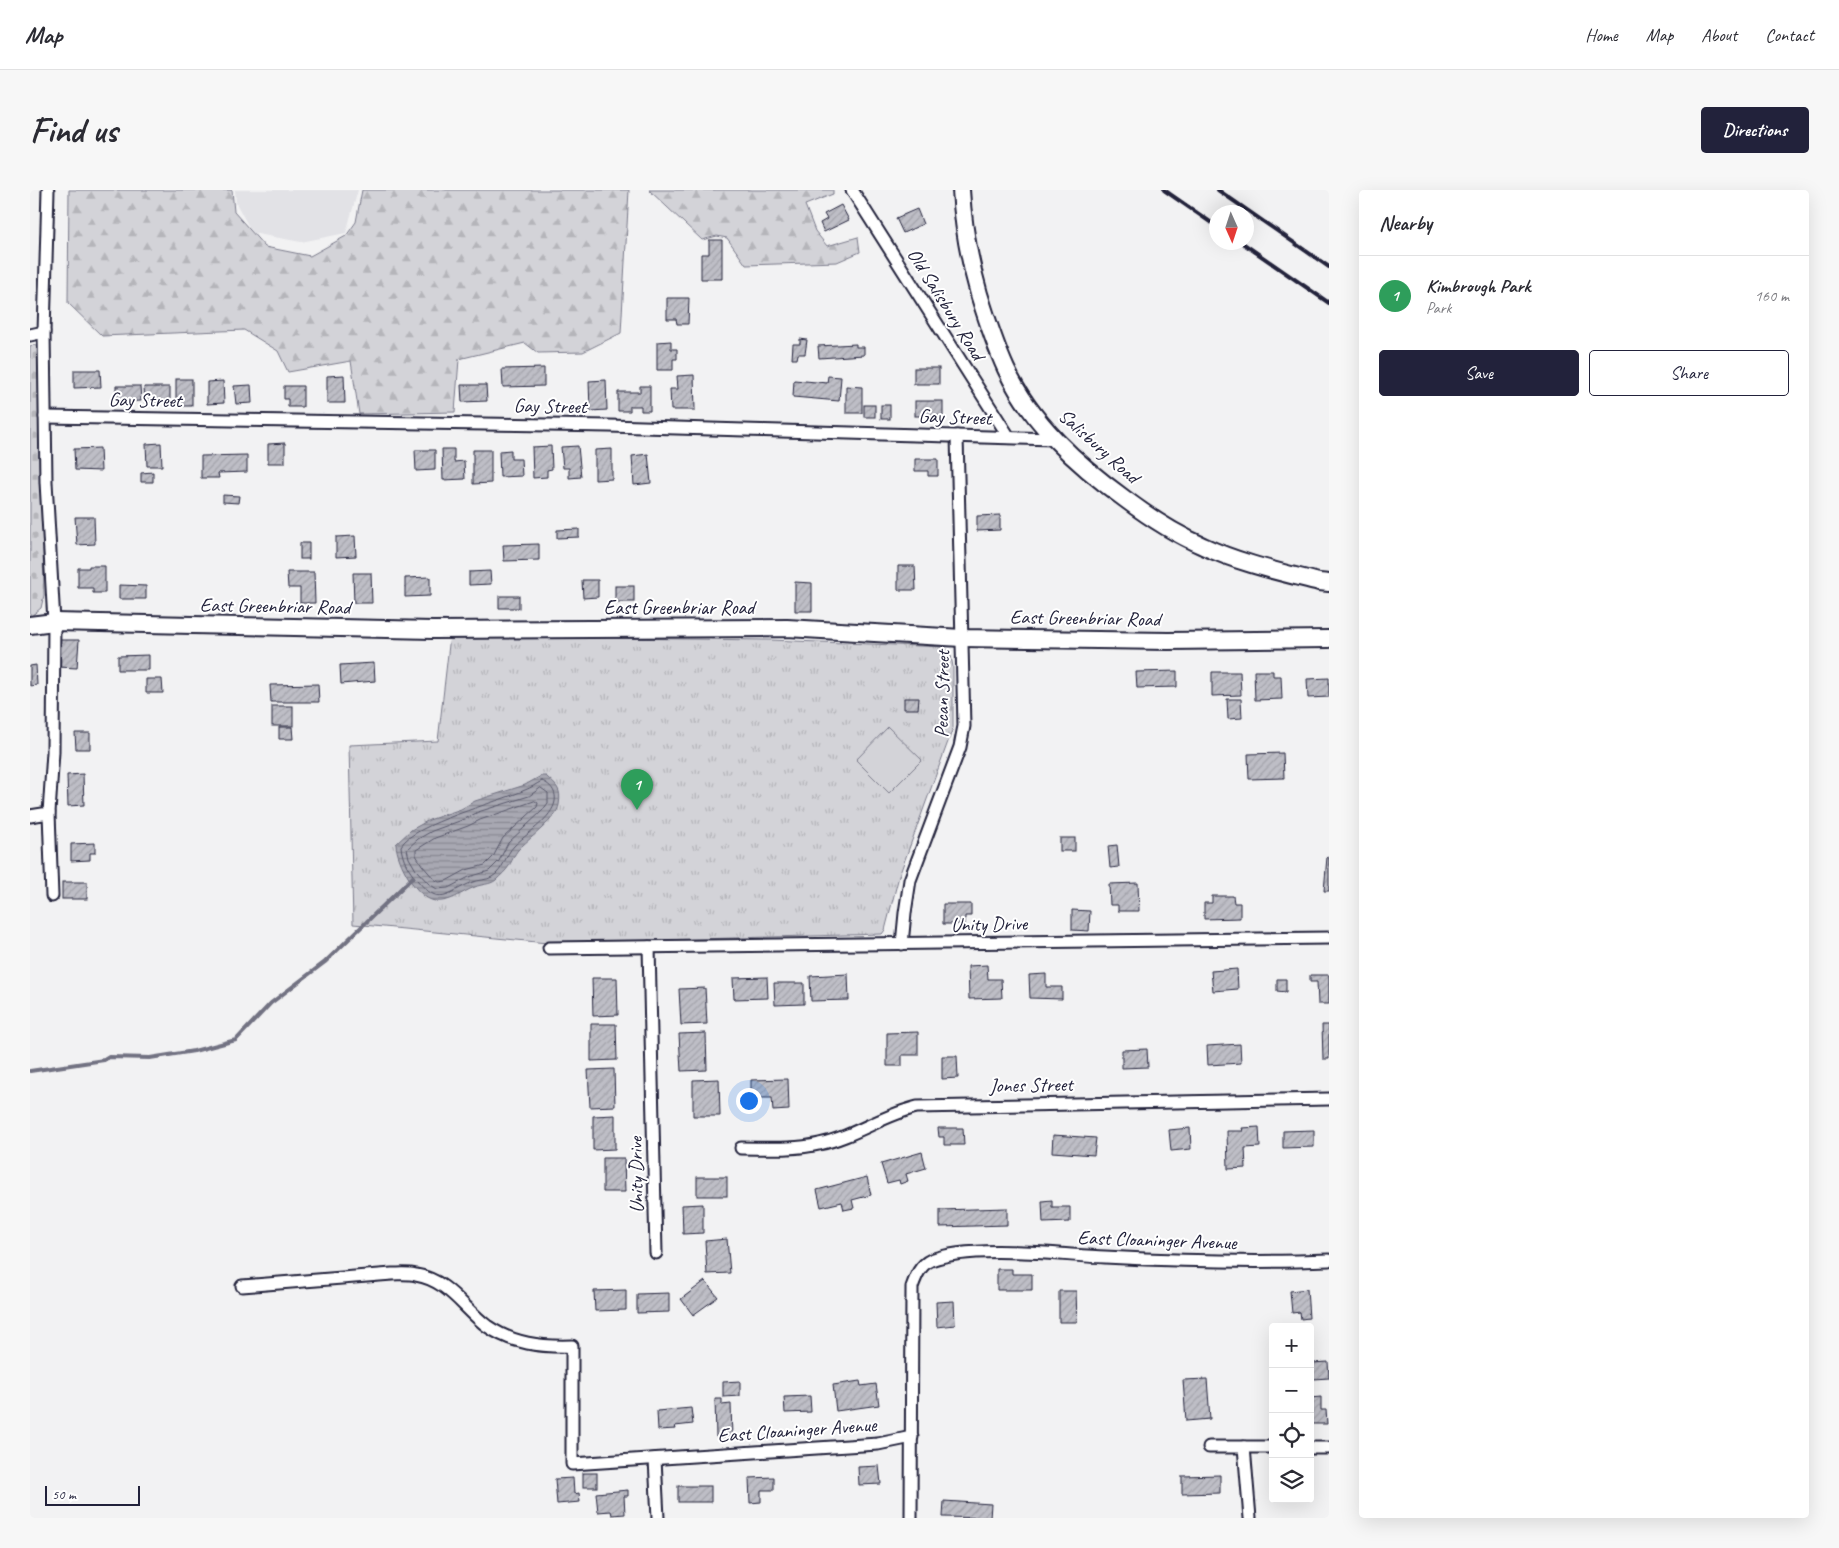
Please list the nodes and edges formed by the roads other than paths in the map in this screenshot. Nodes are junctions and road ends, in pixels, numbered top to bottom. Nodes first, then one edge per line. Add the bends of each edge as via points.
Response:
1 (48, 190) edge
2 (852, 190) edge
3 (961, 190) edge
4 (44, 332) junction
5 (30, 335) edge
6 (45, 417) junction
7 (957, 436) junction
8 (1009, 437) junction
9 (1054, 438) junction
10 (1329, 583) edge
11 (54, 622) junction
12 (30, 625) edge
13 (962, 638) junction
14 (1329, 639) edge
15 (49, 813) junction
16 (30, 816) edge
17 (52, 896) dead end
18 (1329, 938) edge
19 (902, 944) junction
20 (649, 947) junction
21 (549, 948) dead end
22 (1329, 1099) edge
23 (741, 1148) dead end
24 (656, 1252) dead end
25 (1329, 1260) edge
26 (242, 1286) dead end
27 (912, 1437) junction
28 (1209, 1447) dead end
29 (1244, 1447) junction
30 (1269, 1447) edge
31 (1314, 1448) edge
32 (1329, 1448) edge
33 (655, 1459) junction
34 (658, 1518) edge
35 (911, 1518) edge
36 (1250, 1518) edge

1 - 4 street
2 - 8 street, Old Salisbury Road
3 - 9 street, Salisbury Road via 969,258 990,332 1028,406
4 - 5 street
4 - 6 street
6 - 7 street, Gay Street via 599,426
6 - 11 street
7 - 8 street, Gay Street
7 - 13 street, Pecan Street
8 - 9 street, Gay Street
9 - 10 street, Salisbury Road via 1121,496 1203,546 1255,565
11 - 12 street, East Greenbriar Road
11 - 13 street, East Greenbriar Road via 433,630 787,628
11 - 15 street
13 - 14 street, East Greenbriar Road
13 - 19 street, Pecan Street via 964,726 960,747 910,880
15 - 16 street
15 - 17 street
18 - 19 street, Unity Drive
19 - 20 street, Unity Drive
20 - 21 street, Unity Drive
20 - 24 street, Unity Drive
22 - 23 street, Jones Street via 917,1107 899,1111 846,1136 820,1144 796,1148
25 - 27 street, East Cloaninger Avenue via 1177,1261 982,1252 928,1261 917,1272 912,1287
26 - 33 street, East Cloaninger Avenue via 392,1274 417,1275 438,1283 487,1326 513,1340 542,1347 572,1346 572,1464
27 - 33 street, East Cloaninger Avenue via 878,1444
27 - 35 street
28 - 29 street
29 - 30 street
29 - 36 street
31 - 32 street
33 - 34 street

